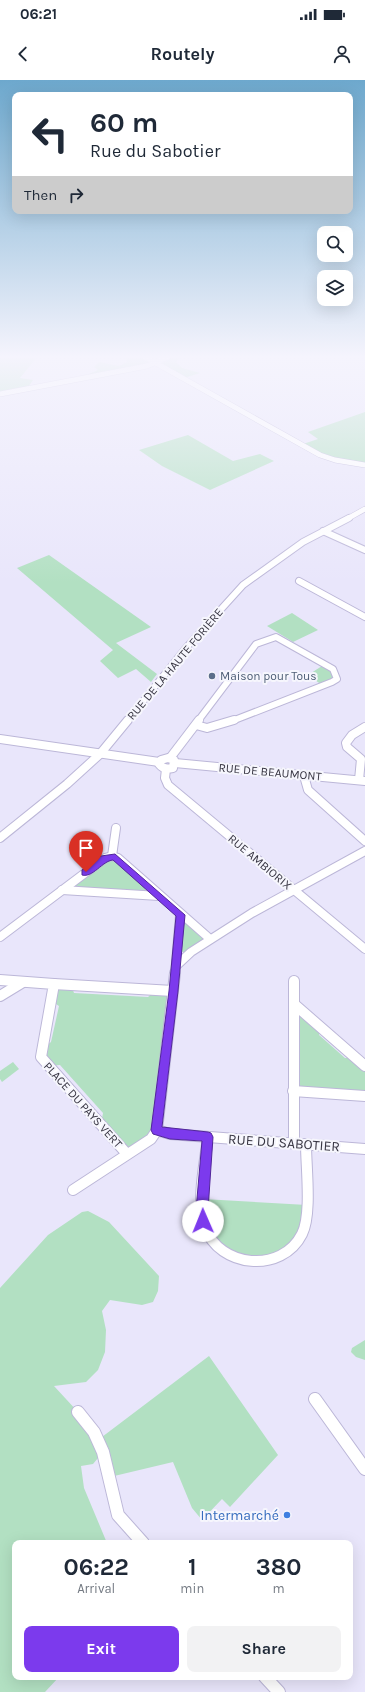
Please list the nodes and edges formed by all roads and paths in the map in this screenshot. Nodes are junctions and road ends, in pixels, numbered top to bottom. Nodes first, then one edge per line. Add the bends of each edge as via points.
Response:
1 (280, 432) edge
2 (365, 465) edge
3 (365, 509) edge
4 (323, 531) junction
5 (365, 550) edge
6 (299, 581) dead end
7 (365, 617) edge
8 (196, 725) junction
9 (365, 727) edge
10 (0, 740) edge
11 (100, 754) junction
12 (173, 761) junction
13 (159, 762) junction
14 (166, 769) junction
15 (304, 776) junction
16 (362, 781) edge
17 (116, 828) dead end
18 (0, 838) edge
19 (365, 841) edge
20 (365, 851) edge
21 (112, 856) junction
22 (62, 890) junction
23 (294, 890) junction
24 (159, 896) junction
25 (180, 915) junction
26 (0, 937) edge
27 (210, 939) junction
28 (365, 949) edge
29 (176, 966) junction
30 (0, 980) edge
31 (294, 981) dead end
32 (23, 982) junction
33 (54, 984) junction
34 (174, 991) junction
35 (0, 996) edge
36 (294, 1004) junction
37 (365, 1066) edge
38 (293, 1092) junction
39 (365, 1096) edge
40 (156, 1130) junction
41 (208, 1137) junction
42 (294, 1143) junction
43 (306, 1144) junction
44 (365, 1149) edge
45 (127, 1154) junction
46 (73, 1190) dead end
47 (315, 1399) dead end
48 (78, 1412) dead end
49 (365, 1469) edge
50 (140, 1540) edge
51 (268, 1680) edge
52 (279, 1692) edge

1 - 2 street via 320,455
3 - 4 street, RUE DE LA HAUTE FORIÈRE
4 - 5 street
4 - 11 street, RUE DE LA HAUTE FORIÈRE via 294,548 243,585 185,649
6 - 7 street
8 - 8 street via 251,649 272,636 280,638 333,669 338,676 332,682 228,722 207,728
8 - 12 street
9 - 16 street via 349,736 346,742 347,747 361,759
10 - 11 street, RUE DE BEAUMONT
11 - 13 street, RUE DE BEAUMONT
11 - 18 street, RUE DE LA HAUTE FORIÈRE
12 - 13 street, RUE DE BEAUMONT via 164,759
12 - 14 street via 173,768
12 - 15 street, RUE DE BEAUMONT
13 - 14 street via 161,767
14 - 23 street, RUE AMBIORIX via 165,778 168,785
15 - 16 street, RUE DE BEAUMONT
15 - 19 street via 308,790
17 - 21 street
20 - 23 street
21 - 22 street via 105,858
21 - 24 street via 118,858
22 - 24 street
22 - 26 street
23 - 27 street
23 - 28 street, RUE AMBIORIX
24 - 25 street
25 - 27 street
25 - 29 street
27 - 29 street
29 - 34 street
30 - 32 street
31 - 36 street
32 - 33 street
32 - 35 street
33 - 34 street
33 - 45 street, PLACE DU PAYS VERT via 40,1050 41,1058
34 - 40 street
36 - 37 street
36 - 38 street
38 - 39 street
38 - 42 street
40 - 41 street, RUE DU SABOTIER via 170,1134
40 - 45 street via 151,1139
41 - 42 street, RUE DU SABOTIER
41 - 43 street via 202,1210 206,1230 211,1239 228,1255 256,1262 283,1256 302,1237 307,1216
42 - 43 street, RUE DU SABOTIER
43 - 44 street, RUE DU SABOTIER
45 - 46 street
47 - 49 street
48 - 50 street via 94,1432 103,1452 118,1515
51 - 52 street

